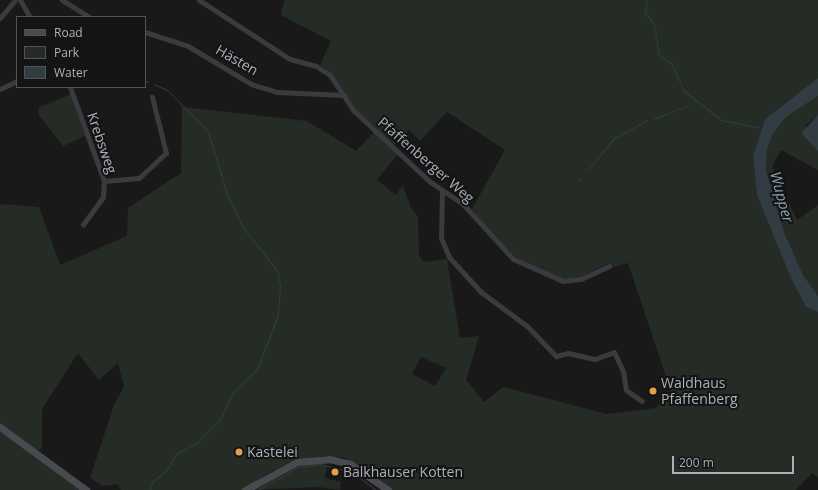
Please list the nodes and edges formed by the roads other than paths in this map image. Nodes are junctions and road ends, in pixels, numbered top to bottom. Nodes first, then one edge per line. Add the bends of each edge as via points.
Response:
1 (15, 0) edge
2 (20, 0) edge
3 (62, 0) edge
4 (199, 0) edge
5 (29, 16) edge
6 (87, 16) edge
7 (0, 18) edge
8 (146, 32) edge
9 (16, 81) edge
10 (70, 88) edge
11 (0, 89) edge
12 (344, 95) junction
13 (152, 97) dead end
14 (104, 181) junction
15 (442, 191) junction
16 (84, 225) dead end
17 (610, 266) dead end
18 (642, 401) dead end
19 (0, 427) edge
20 (86, 490) edge
21 (246, 490) edge
22 (388, 490) edge

1 - 7 street
2 - 5 street
3 - 6 street
4 - 12 street, Pfaffenberger Weg via 266,40 288,58 326,71
8 - 12 street, Hästen via 188,46 251,84 278,92
9 - 11 street
10 - 14 street, Krebsweg
12 - 15 street, Pfaffenberger Weg via 357,114
13 - 14 street via 167,146 166,153 140,178
14 - 16 street, Krebsweg via 103,197
15 - 17 street, Pfaffenberger Weg via 463,204 478,225 513,259 554,279 581,279
15 - 18 street via 441,238 449,257 481,292 527,326 556,356 568,353 598,359 614,352 623,370 626,390
19 - 20 main road
21 - 22 main road via 297,462 329,459 350,464

